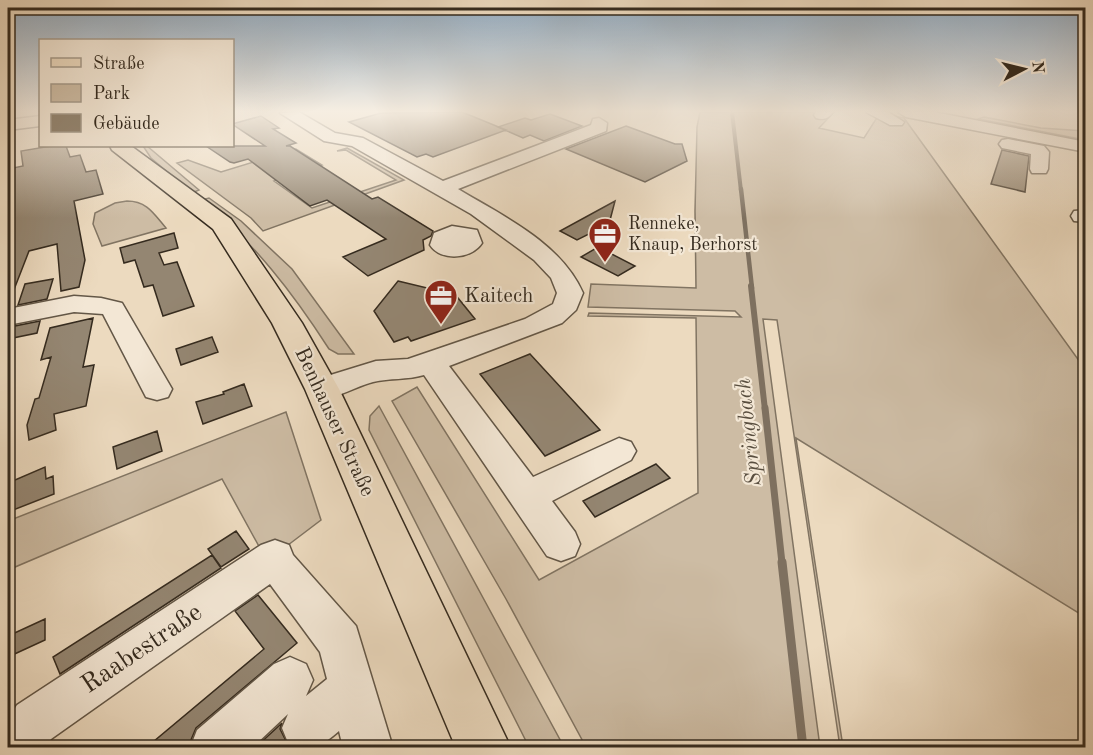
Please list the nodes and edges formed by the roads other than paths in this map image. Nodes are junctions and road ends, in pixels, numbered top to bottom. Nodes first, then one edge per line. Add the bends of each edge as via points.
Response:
1 (121, 147) edge
2 (366, 147) edge
3 (548, 147) edge
4 (1024, 147) edge
5 (1039, 169) dead end
6 (441, 189) junction
7 (501, 224) junction
8 (465, 234) dead end
9 (8, 317) edge
10 (420, 366) junction
11 (157, 389) dead end
12 (326, 399) junction
13 (619, 451) dead end
14 (527, 497) junction
15 (561, 544) dead end
16 (290, 680) dead end
17 (351, 689) junction
18 (306, 728) dead end
19 (17, 747) edge
20 (215, 747) edge
21 (368, 747) edge
22 (484, 747) edge

1 - 12 main road, Benhauser Straße via 222,224 286,323
2 - 6 street
3 - 6 street
4 - 5 street via 1038,150
6 - 7 street
7 - 8 street
7 - 10 street via 546,257 564,276 569,284 568,303 555,316
9 - 11 street via 97,303 113,309
10 - 12 street via 377,391
10 - 14 street
12 - 22 main road, Benhauser Straße
13 - 14 street
14 - 15 street
16 - 20 street
17 - 18 street
17 - 19 street, Raabestraße via 340,642 279,563 34,722
17 - 21 street

